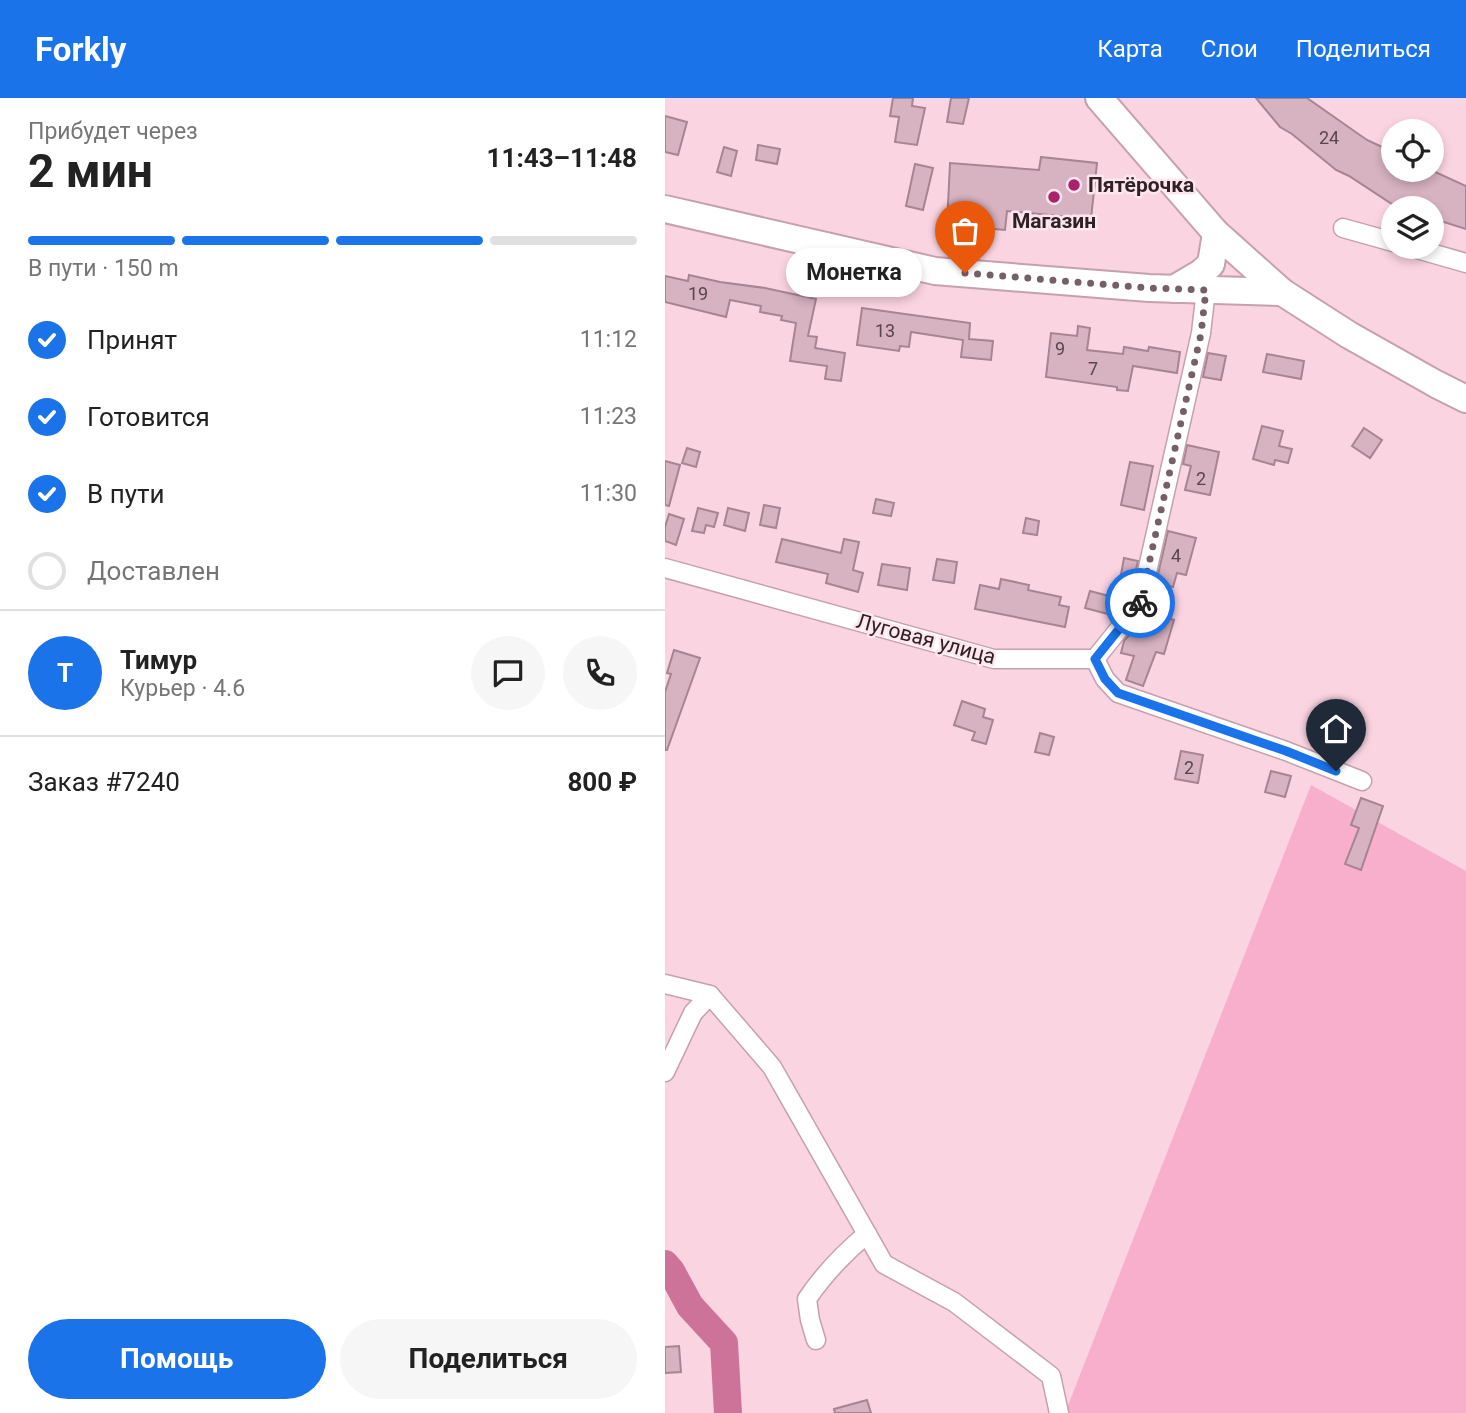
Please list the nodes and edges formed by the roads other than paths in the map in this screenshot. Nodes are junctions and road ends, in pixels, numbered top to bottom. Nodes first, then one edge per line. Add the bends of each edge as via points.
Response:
1 (1099, 98) edge
2 (665, 209) edge
3 (1343, 228) dead end
4 (1216, 233) junction
5 (1381, 239) edge
6 (1444, 257) edge
7 (1466, 263) edge
8 (1174, 289) junction
9 (1206, 290) junction
10 (1282, 292) junction
11 (1466, 399) edge
12 (665, 568) edge
13 (1095, 659) junction
14 (1362, 781) dead end
15 (665, 984) edge
16 (710, 995) junction
17 (665, 1072) edge
18 (867, 1234) junction
19 (816, 1340) dead end
20 (1059, 1413) edge

1 - 4 main road
2 - 8 main road via 935,271
3 - 5 street
4 - 8 main road via 1211,264
4 - 10 main road
6 - 7 street
8 - 9 main road
9 - 10 main road
9 - 13 street via 1201,334 1140,603
10 - 11 main road
12 - 13 street, Луговая улица via 994,659
13 - 14 street via 1118,693
15 - 16 street
16 - 17 street via 693,1013
16 - 18 street via 772,1067
18 - 19 street via 829,1269 807,1299
18 - 20 street via 884,1264 954,1302 1051,1376

